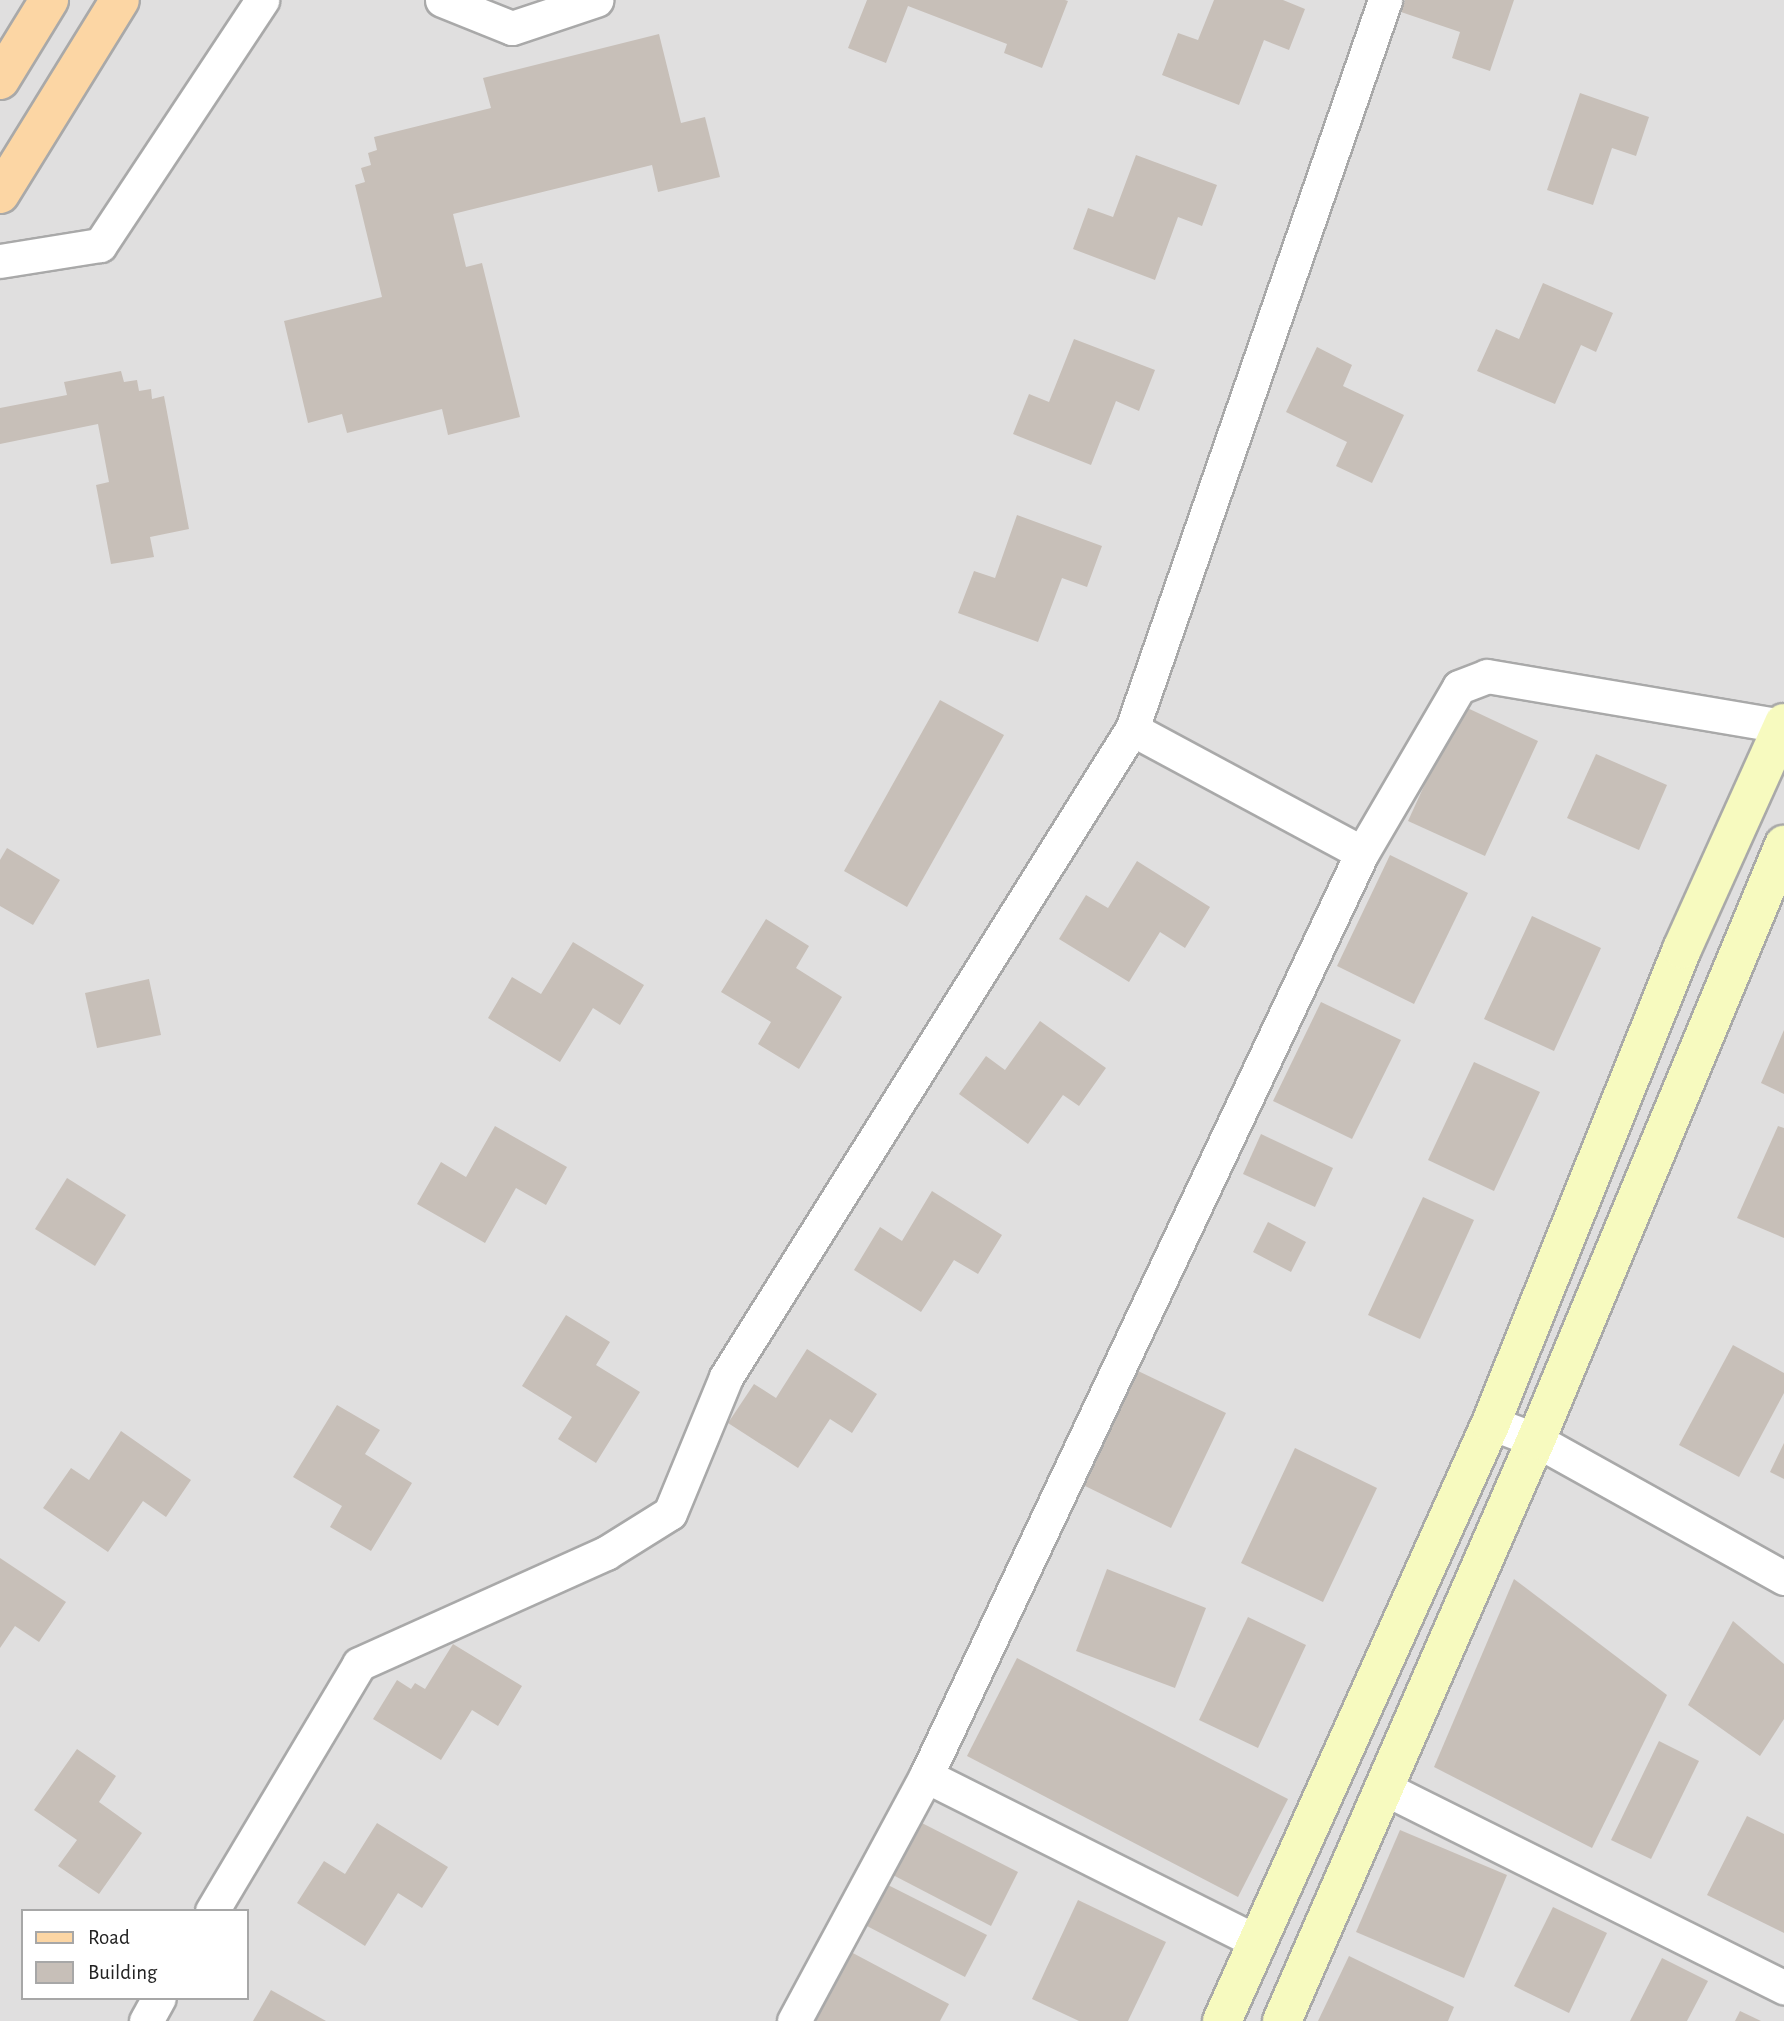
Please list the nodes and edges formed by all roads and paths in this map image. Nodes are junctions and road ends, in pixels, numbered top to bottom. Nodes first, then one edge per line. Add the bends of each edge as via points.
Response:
1 (49, 0) edge
2 (120, 0) edge
3 (262, 0) edge
4 (442, 0) edge
5 (596, 0) edge
6 (1385, 0) edge
7 (0, 80) edge
8 (0, 194) edge
9 (0, 261) edge
10 (1783, 725) edge
11 (1132, 729) junction
12 (1784, 845) edge
13 (1362, 853) junction
14 (1492, 1423) junction
15 (1536, 1440) junction
16 (1784, 1578) edge
17 (926, 1776) junction
18 (1384, 1788) junction
19 (213, 1909) edge
20 (1258, 1942) junction
21 (1784, 1987) edge
22 (158, 2000) edge
23 (146, 2021) edge
24 (794, 2021) edge
25 (1222, 2021) edge
26 (1282, 2021) edge

1 - 7 main road
2 - 8 main road
3 - 9 street via 100,245
4 - 5 street via 513,28
6 - 11 street
10 - 13 street via 1487,676 1459,688
10 - 14 main road via 1682,950
11 - 13 street
11 - 19 street via 726,1377 670,1513 606,1553 359,1664
12 - 15 main road
13 - 17 street
14 - 15 street
14 - 20 main road
15 - 16 street
15 - 18 main road
17 - 20 street
17 - 24 street
18 - 21 street
18 - 26 main road
20 - 25 main road
22 - 23 street

